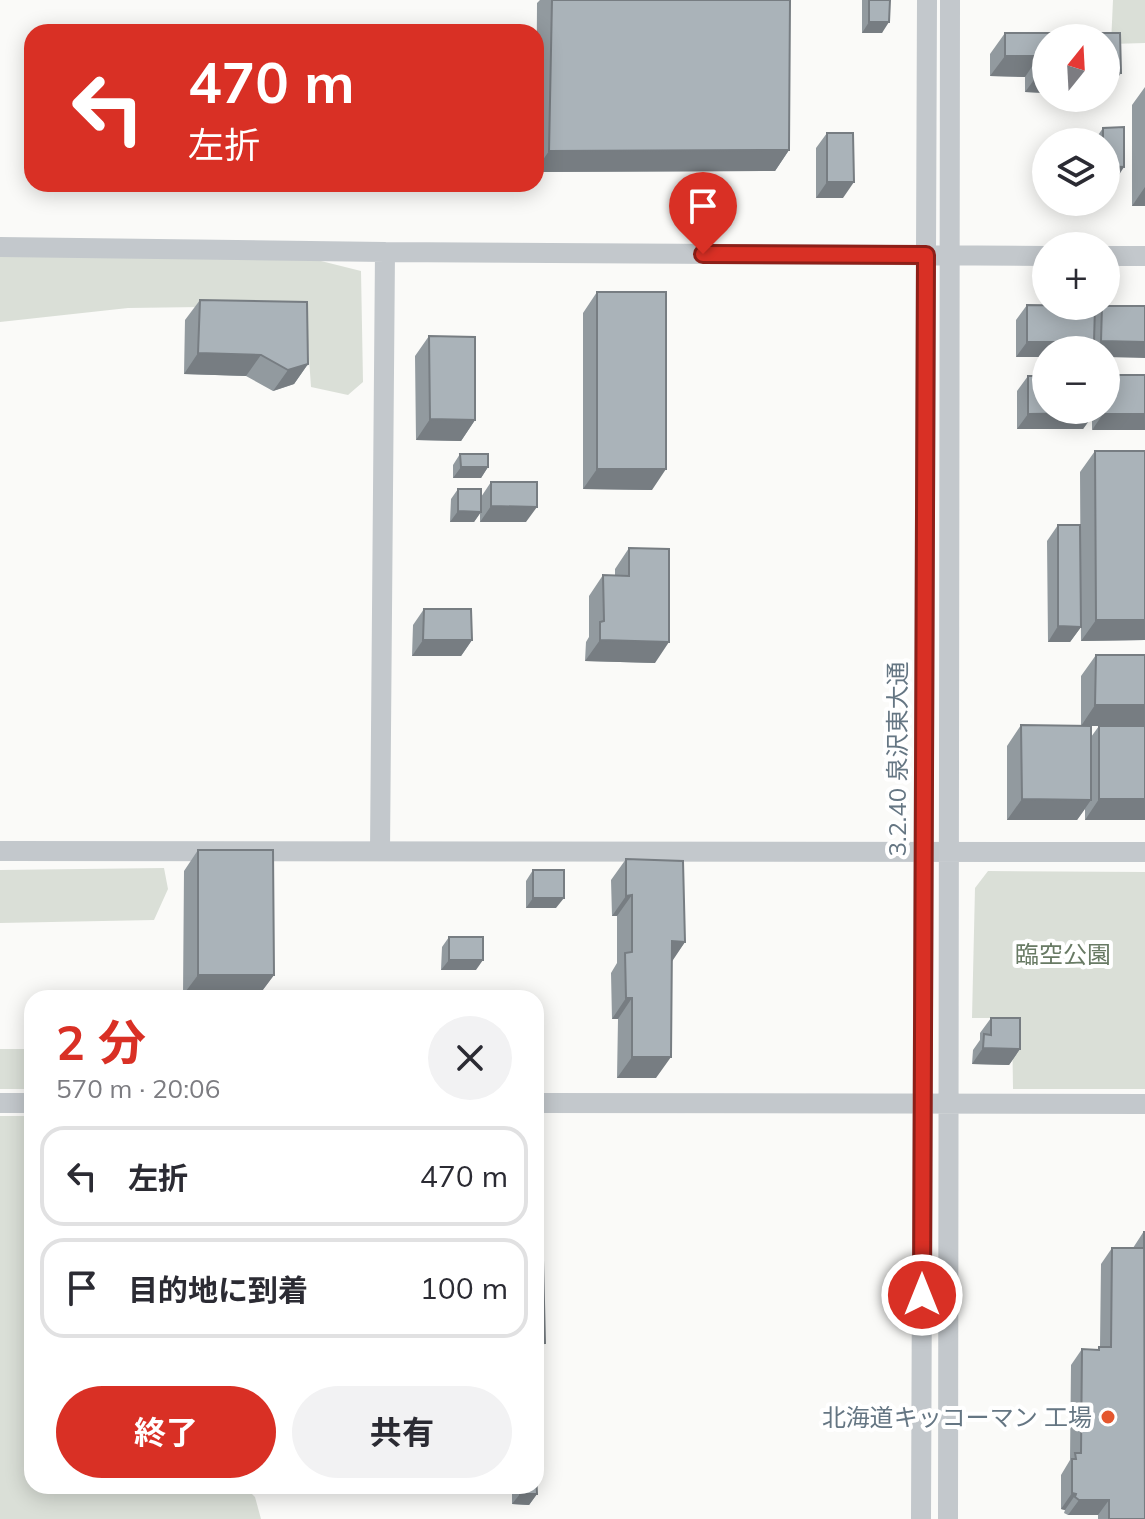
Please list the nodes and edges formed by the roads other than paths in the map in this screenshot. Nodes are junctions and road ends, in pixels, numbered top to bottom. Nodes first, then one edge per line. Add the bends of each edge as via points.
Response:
1 (927, 0) edge
2 (950, 0) edge
3 (0, 247) edge
4 (385, 252) junction
5 (926, 255) junction
6 (949, 256) junction
7 (1032, 256) edge
8 (1120, 256) edge
9 (1145, 256) edge
10 (922, 850) junction
11 (948, 850) junction
12 (0, 851) edge
13 (380, 851) junction
14 (1145, 852) edge
15 (0, 1103) edge
16 (24, 1103) edge
17 (544, 1103) edge
18 (922, 1104) junction
19 (948, 1104) junction
20 (1145, 1104) edge
21 (921, 1519) edge
22 (948, 1519) edge

1 - 5 street, 3.2.40 泉沢東大通
2 - 6 street
3 - 4 street
4 - 5 street
4 - 13 street
5 - 6 street
5 - 10 street, 3.2.40 泉沢東大通
6 - 7 street
6 - 11 street
8 - 9 street
10 - 11 street
10 - 13 street
10 - 18 street, 3.2.40 泉沢東大通
11 - 14 street
11 - 19 street
12 - 13 street
15 - 16 street
17 - 18 street
18 - 19 street
18 - 21 street, 3.2.40 泉沢東大通
19 - 20 street
19 - 22 street

